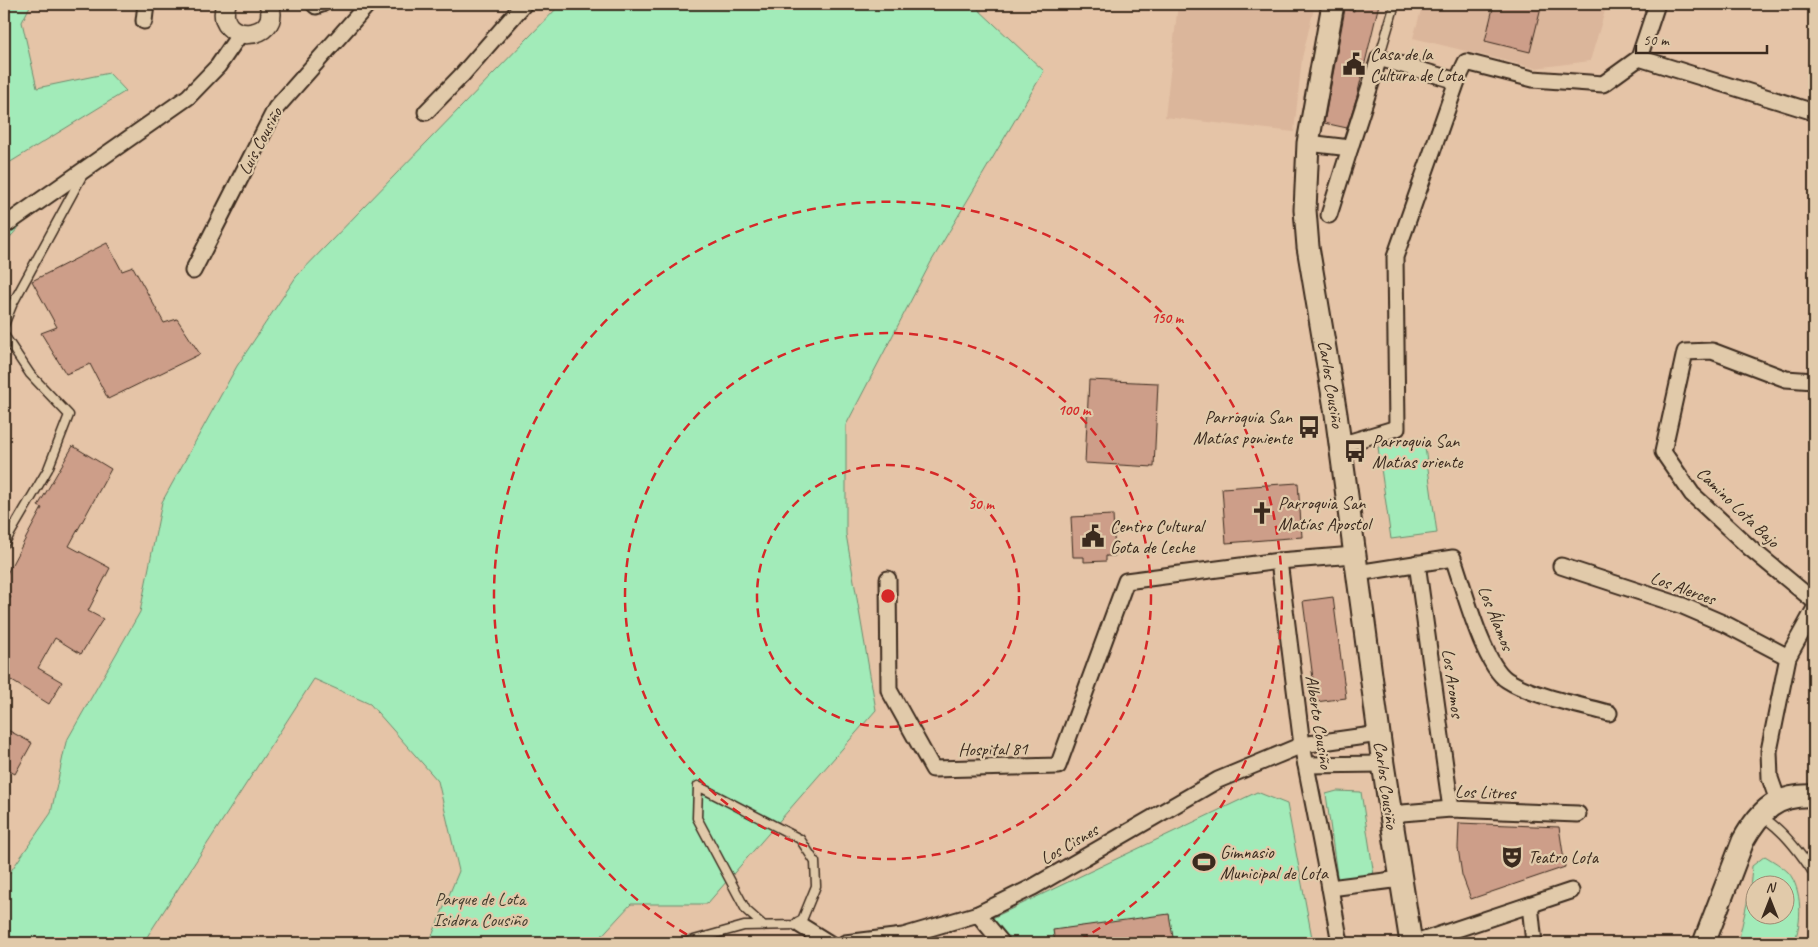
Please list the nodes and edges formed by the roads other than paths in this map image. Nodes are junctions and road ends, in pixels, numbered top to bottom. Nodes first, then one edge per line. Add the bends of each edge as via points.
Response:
1 (146, 4) edge
2 (226, 4) edge
3 (269, 4) edge
4 (314, 4) edge
5 (322, 4) edge
6 (368, 4) edge
7 (524, 4) edge
8 (1333, 4) edge
9 (1395, 4) edge
10 (1657, 4) edge
11 (1804, 4) edge
12 (1814, 7) edge
13 (144, 21) dead end
14 (240, 34) junction
15 (1379, 58) junction
16 (1639, 58) junction
17 (1458, 81) junction
18 (426, 112) dead end
19 (1814, 112) edge
20 (1308, 143) junction
21 (1350, 148) junction
22 (85, 170) junction
23 (1329, 215) dead end
24 (4, 226) edge
25 (193, 272) dead end
26 (4, 325) edge
27 (4, 335) edge
28 (1814, 381) edge
29 (1340, 445) junction
30 (4, 544) edge
31 (1279, 560) junction
32 (1417, 563) junction
33 (1355, 564) junction
34 (1561, 566) dead end
35 (888, 579) dead end
36 (1126, 581) joint
37 (1814, 601) edge
38 (1814, 610) edge
39 (1788, 657) junction
40 (1609, 713) dead end
41 (1379, 734) junction
42 (1302, 746) junction
43 (1383, 764) junction
44 (1306, 765) junction
45 (1814, 796) edge
46 (1778, 801) junction
47 (1451, 809) junction
48 (1390, 814) junction
49 (1578, 814) dead end
50 (1760, 816) junction
51 (1814, 874) edge
52 (1401, 879) junction
53 (1330, 888) junction
54 (1571, 891) dead end
55 (1530, 905) junction
56 (978, 914) junction
57 (800, 925) junction
58 (764, 926) junction
59 (683, 943) edge
60 (828, 943) edge
61 (845, 943) edge
62 (1002, 943) edge
63 (1340, 943) edge
64 (1413, 943) edge
65 (1534, 943) edge
66 (1704, 943) edge

1 - 13 street
2 - 14 street via 223,12 228,26
3 - 14 street via 272,11 267,25 255,34
4 - 5 street
6 - 25 street, Luis Cousiño via 276,108
7 - 18 street
8 - 20 main road, Carlos Cousiño
9 - 15 lane
10 - 16 street
11 - 12 lane
14 - 22 street via 218,66 188,97
15 - 17 street
15 - 21 street
16 - 17 street via 1603,84 1533,79 1466,62
16 - 19 street
17 - 29 street via 1395,258 1397,428
20 - 21 street
20 - 29 main road, Carlos Cousiño via 1305,210 1308,247
21 - 23 street
22 - 24 street
22 - 26 lane
27 - 30 lane via 30,374 69,415 48,469
28 - 37 street, Camino Lota Bajo via 1786,379 1712,350 1685,352 1663,452 1692,494
29 - 33 main road, Carlos Cousiño
31 - 33 street, Los Álamos
31 - 36 street, Los Álamos
31 - 42 street, Alberto Cousiño
32 - 33 street, Los Álamos
32 - 40 street, Los Álamos via 1453,558 1486,653 1505,679 1527,689
32 - 47 street, Los Aromos
33 - 41 main road, Carlos Cousiño
34 - 39 street, Los Alerces via 1682,606
35 - 36 street, Hospital 81 via 889,690 933,769 1058,766
38 - 39 street
39 - 46 street via 1770,751 1770,778
41 - 42 street, Los Cisnes
41 - 43 main road, Carlos Cousiño
42 - 44 street, Alberto Cousiño
42 - 56 street, Los Cisnes via 1218,780 1033,887
43 - 44 street
43 - 48 main road, Carlos Cousiño
44 - 53 street, Alberto Cousiño
45 - 46 main road via 1795,796
46 - 50 main road
47 - 48 street, Los Litres
47 - 49 street, Los Litres
48 - 52 main road, Carlos Cousiño
50 - 51 lane via 1771,822
50 - 66 main road via 1743,841
52 - 53 street
52 - 64 main road, Carlos Cousiño
53 - 63 street, Alberto Cousiño
54 - 55 street
55 - 64 street
55 - 65 street
56 - 61 street, Los Cisnes via 903,936
56 - 62 street
57 - 58 lane
57 - 58 lane via 816,886 815,862 800,839 698,786 697,818 746,910
57 - 60 street
58 - 59 lane via 744,926

